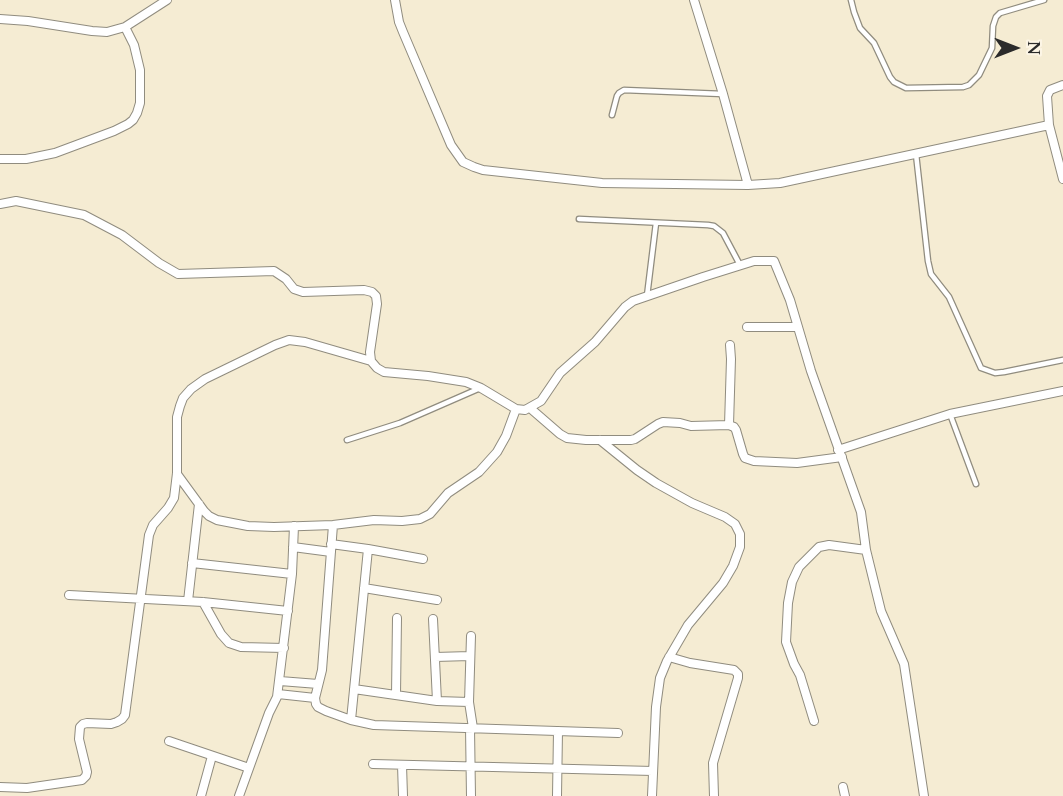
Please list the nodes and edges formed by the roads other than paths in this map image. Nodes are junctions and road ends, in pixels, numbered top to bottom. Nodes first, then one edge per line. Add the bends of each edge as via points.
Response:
1 (167, 0) edge
2 (395, 0) edge
3 (694, 0) edge
4 (851, 0) edge
5 (1044, 0) edge
6 (0, 19) edge
7 (125, 27) junction
8 (1063, 85) edge
9 (723, 94) junction
10 (612, 115) dead end
11 (1049, 124) junction
12 (916, 154) junction
13 (0, 159) edge
14 (1063, 179) edge
15 (748, 185) junction
16 (0, 204) edge
17 (579, 219) dead end
18 (656, 223) junction
19 (740, 266) junction
20 (647, 296) junction
21 (747, 327) dead end
22 (798, 327) junction
23 (730, 345) dead end
24 (1063, 360) edge
25 (371, 361) junction
26 (481, 387) junction
27 (1063, 391) edge
28 (530, 408) junction
29 (516, 409) junction
30 (950, 414) junction
31 (729, 425) junction
32 (347, 440) dead end
33 (600, 440) junction
34 (840, 454) junction
35 (177, 473) junction
36 (976, 484) dead end
37 (199, 504) junction
38 (333, 525) junction
39 (294, 526) junction
40 (293, 547) junction
41 (331, 548) junction
42 (368, 549) junction
43 (866, 550) junction
44 (423, 559) dead end
45 (192, 563) junction
46 (292, 574) junction
47 (364, 588) junction
48 (69, 596) dead end
49 (141, 599) junction
50 (437, 600) dead end
51 (188, 601) junction
52 (204, 602) junction
53 (288, 611) junction
54 (397, 618) dead end
55 (433, 619) dead end
56 (471, 636) dead end
57 (284, 648) junction
58 (470, 656) junction
59 (435, 657) junction
60 (669, 657) junction
61 (280, 681) junction
62 (318, 684) junction
63 (354, 689) junction
64 (278, 695) junction
65 (396, 695) junction
66 (315, 698) junction
67 (437, 701) junction
68 (469, 702) junction
69 (351, 720) junction
70 (814, 721) dead end
71 (472, 728) junction
72 (558, 731) junction
73 (618, 733) dead end
74 (169, 741) dead end
75 (212, 756) junction
76 (373, 764) dead end
77 (402, 765) junction
78 (470, 767) junction
79 (249, 768) junction
80 (558, 769) junction
81 (653, 771) junction
82 (0, 788) edge
83 (201, 796) edge
84 (239, 796) edge
85 (403, 796) edge
86 (471, 796) edge
87 (557, 796) edge
88 (652, 796) edge
89 (714, 796) edge
90 (924, 796) edge

1 - 7 street
2 - 15 street via 403,32 451,145 463,162 483,170 602,183
3 - 9 street
4 - 5 lane via 860,28 874,43 890,77 906,88 969,85 979,75 992,48 996,17
6 - 7 street via 92,32
7 - 13 street via 140,70 140,103 133,120 55,153
8 - 11 street via 1050,90 1047,96
9 - 10 lane via 624,90 619,93
9 - 15 street
11 - 12 street
11 - 14 street
12 - 15 street via 780,183
12 - 24 lane via 931,274 949,297 981,368 995,373
16 - 25 street via 16,201 84,215 122,235 178,274 274,272 303,292 372,292 377,304
17 - 18 lane
18 - 19 lane via 714,226 723,233
18 - 20 lane
19 - 20 street
19 - 22 street via 774,261
20 - 28 street via 625,307 595,342 560,373 541,401
21 - 22 street
22 - 34 street
23 - 31 street
25 - 26 street via 384,372
25 - 35 street via 289,340 205,379 191,389 180,406
26 - 29 street
26 - 32 lane via 400,423
27 - 30 street
28 - 29 street
28 - 33 street via 567,438
29 - 38 street via 498,452 479,472 448,493 430,514 412,520
30 - 34 street
30 - 36 lane
31 - 33 street via 663,422 631,440
31 - 34 street via 736,430 743,454 749,460 797,463
33 - 60 street via 656,483 725,517 740,534 733,566
34 - 43 street via 861,512
35 - 37 street
35 - 49 street via 172,503 150,530
37 - 39 street via 217,520 248,526
37 - 45 street
38 - 39 street
38 - 41 street
39 - 40 street
40 - 41 street
40 - 46 street
41 - 42 street
41 - 62 street
42 - 44 street
42 - 47 street
43 - 70 street via 819,547 799,567 792,582 786,642
43 - 90 street via 881,611 904,664
45 - 46 street
45 - 51 street
46 - 53 street
47 - 50 street
47 - 63 street
48 - 49 street
49 - 51 street
49 - 82 street via 125,715 111,724 94,722 80,727 78,739 86,776 82,780 27,788
51 - 52 street
52 - 53 street
52 - 57 street via 229,643
53 - 57 street
54 - 65 street
55 - 59 street
56 - 58 street
57 - 61 street
58 - 59 street
58 - 68 street
59 - 67 street
60 - 81 street via 660,678 656,706
60 - 89 street via 738,674 713,763
61 - 62 street
61 - 64 street
62 - 66 street
63 - 65 street
63 - 69 street
64 - 66 street
64 - 79 street
65 - 67 street
66 - 69 street via 316,704 326,711
67 - 68 street
68 - 71 street
69 - 71 street via 374,725
71 - 72 street
71 - 78 street
72 - 73 street
72 - 80 street
74 - 75 street
75 - 79 street
75 - 83 street
76 - 77 street
77 - 78 street
77 - 85 street
78 - 80 street
78 - 86 street
79 - 84 street
80 - 81 street
80 - 87 street
81 - 88 street

